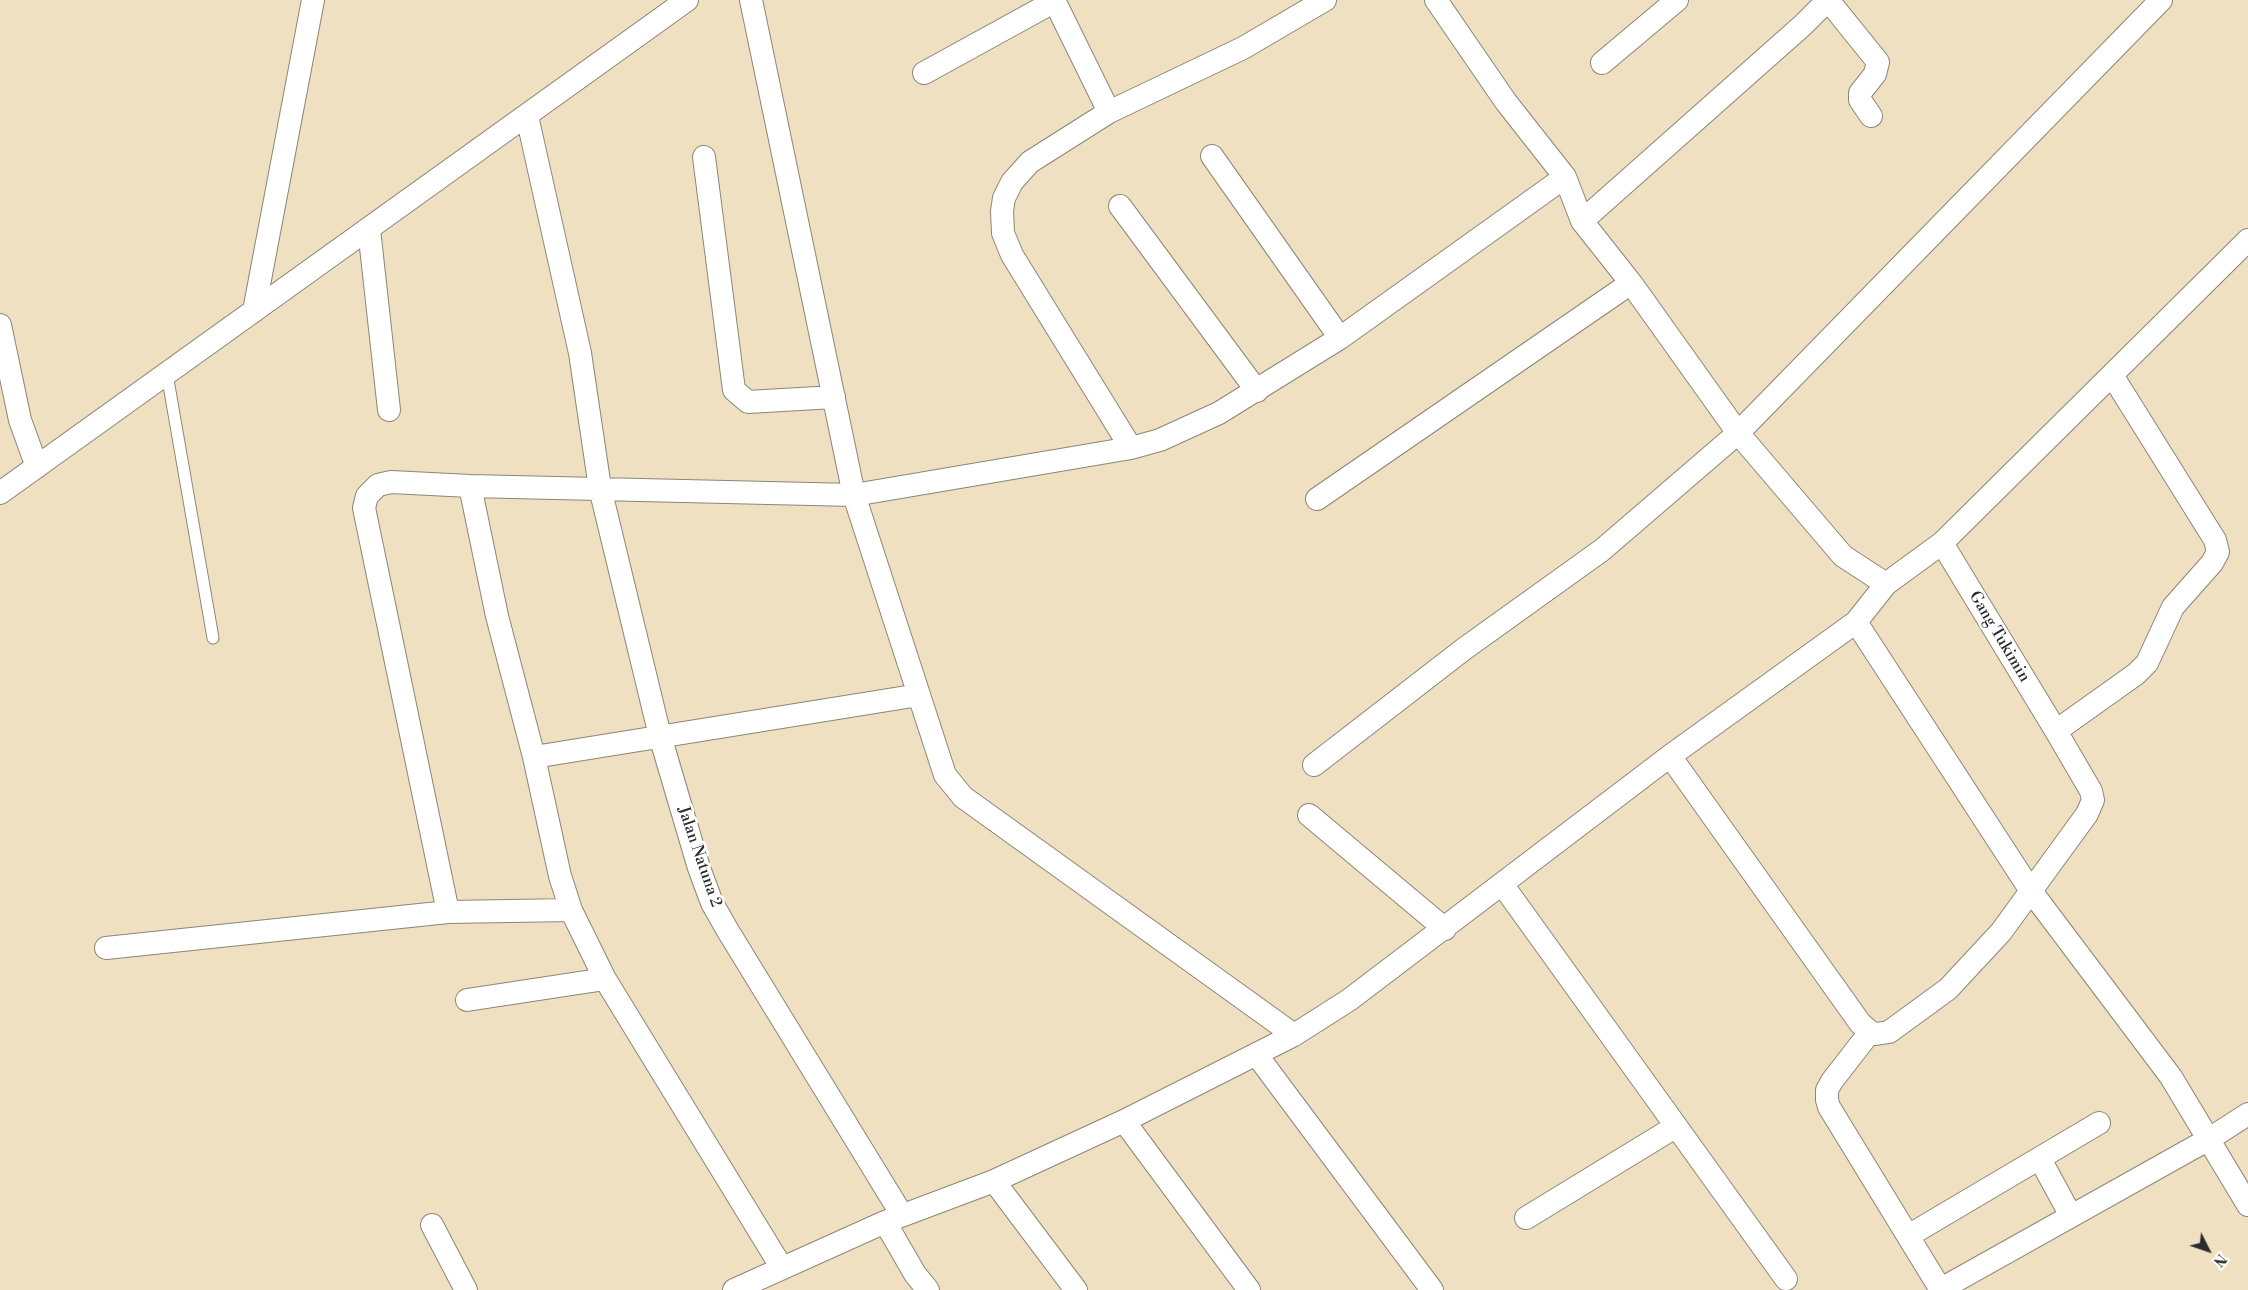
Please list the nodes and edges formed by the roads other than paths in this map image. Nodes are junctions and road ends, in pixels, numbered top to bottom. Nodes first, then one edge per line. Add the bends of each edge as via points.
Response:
1 (313, 0) edge
2 (687, 0) edge
3 (751, 0) edge
4 (1326, 0) edge
5 (1436, 0) edge
6 (1677, 0) edge
7 (1828, 0) edge
8 (2161, 0) edge
9 (1055, 1) edge
10 (1602, 63) dead end
11 (924, 73) dead end
12 (1109, 112) junction
13 (527, 116) junction
14 (1871, 116) dead end
15 (1212, 156) dead end
16 (704, 157) dead end
17 (1565, 177) junction
18 (1120, 206) dead end
19 (1582, 221) junction
20 (369, 229) junction
21 (2248, 240) edge
22 (1631, 283) junction
23 (254, 311) junction
24 (0, 324) edge
25 (1340, 338) junction
26 (167, 374) junction
27 (2112, 375) junction
28 (1257, 391) junction
29 (834, 397) junction
30 (388, 410) dead end
31 (1738, 433) junction
32 (1131, 448) junction
33 (37, 467) junction
34 (470, 486) junction
35 (600, 488) junction
36 (0, 493) edge
37 (854, 496) junction
38 (1317, 499) dead end
39 (1942, 543) junction
40 (1886, 584) junction
41 (1856, 622) junction
42 (213, 638) dead end
43 (918, 694) junction
44 (2056, 731) junction
45 (660, 736) junction
46 (1670, 756) junction
47 (534, 757) junction
48 (1314, 765) dead end
49 (1309, 815) dead end
50 (1502, 884) junction
51 (2031, 891) junction
52 (571, 910) junction
53 (448, 912) junction
54 (1445, 929) junction
55 (106, 948) dead end
56 (604, 979) junction
57 (467, 1000) dead end
58 (1870, 1032) junction
59 (1294, 1035) junction
60 (1256, 1054) junction
61 (2248, 1114) edge
62 (1124, 1121) junction
63 (2099, 1123) dead end
64 (1675, 1127) junction
65 (2209, 1139) junction
66 (2040, 1158) junction
67 (994, 1181) junction
68 (2248, 1205) edge
69 (2071, 1216) junction
70 (1526, 1218) dead end
71 (893, 1219) junction
72 (432, 1225) dead end
73 (1908, 1236) junction
74 (782, 1268) junction
75 (1786, 1279) dead end
76 (466, 1290) edge
77 (734, 1290) edge
78 (928, 1290) edge
79 (1076, 1290) edge
80 (1249, 1290) edge
81 (1432, 1290) edge
82 (1941, 1290) edge

1 - 23 street
2 - 13 street
3 - 29 street
4 - 12 street via 1243,48
5 - 17 street via 1506,102
6 - 10 street
7 - 14 street via 1878,62 1875,74 1860,93 1860,100
7 - 19 street
8 - 31 street
9 - 11 street
9 - 12 street
12 - 32 street via 1020,171 1004,198 1002,221 1012,255
13 - 20 street
13 - 35 street, Jalan Natuna 2 via 580,353
15 - 25 street
16 - 29 street via 734,390 748,402
17 - 19 street
17 - 25 street
18 - 28 street
19 - 22 street
20 - 23 street
20 - 30 street
21 - 27 street
22 - 31 street
22 - 38 street
23 - 26 street
24 - 33 street via 20,420
25 - 28 street
26 - 33 street
26 - 42 lane
27 - 39 street
27 - 44 street via 2215,540 2218,552 2173,607 2146,663 2136,674
28 - 32 street via 1191,427
29 - 37 street
31 - 40 street via 1843,556
31 - 48 street via 1602,550 1464,649
32 - 37 street
33 - 36 street
34 - 35 street
34 - 47 street via 497,616
34 - 53 street via 390,482 373,488 364,508
35 - 37 street
35 - 45 street, Jalan Natuna 2
37 - 43 street
39 - 40 street
39 - 44 street, Gang Tukimin
40 - 41 street
41 - 46 street
41 - 51 street
43 - 45 street
43 - 59 street via 943,770 963,796
44 - 51 street, Gang Tukimin via 2094,800
45 - 47 street
45 - 71 street, Jalan Natuna 2 via 712,903
46 - 50 street
46 - 58 street via 1860,1023
47 - 52 street
49 - 54 street
50 - 54 street
50 - 64 street
51 - 58 street via 2001,932 1948,989 1889,1032
51 - 65 street via 2171,1077
52 - 53 street
52 - 56 street
53 - 55 street
54 - 59 street via 1349,1000
56 - 57 street
56 - 74 street
58 - 73 street via 1829,1086 1827,1100
59 - 60 street
60 - 62 street
60 - 81 street
61 - 65 street
62 - 67 street
62 - 80 street
63 - 66 street
64 - 70 street
64 - 75 street
65 - 68 street
65 - 69 street
66 - 69 street
66 - 73 street
67 - 71 street
67 - 79 street
69 - 82 street
71 - 74 street
71 - 78 street, Jalan Natuna 2 via 915,1274
72 - 76 street
73 - 82 street
74 - 77 street

